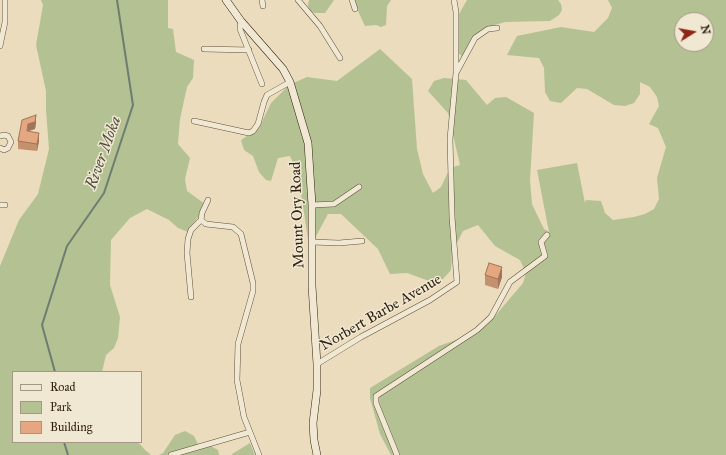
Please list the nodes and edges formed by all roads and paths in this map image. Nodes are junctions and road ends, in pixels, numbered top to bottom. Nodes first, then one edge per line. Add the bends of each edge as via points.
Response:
1 (5, 0) edge
2 (226, 0) edge
3 (298, 0) edge
4 (352, 0) edge
5 (454, 0) edge
6 (355, 9) dead end
7 (241, 21) junction
8 (497, 28) dead end
9 (0, 46) edge
10 (204, 50) dead end
11 (249, 50) junction
12 (340, 58) dead end
13 (456, 73) junction
14 (290, 82) junction
15 (262, 84) dead end
16 (194, 121) dead end
17 (0, 136) edge
18 (0, 148) edge
19 (358, 187) dead end
20 (208, 200) dead end
21 (312, 205) junction
22 (201, 220) junction
23 (547, 235) dead end
24 (362, 241) dead end
25 (312, 242) junction
26 (191, 297) dead end
27 (317, 364) junction
28 (250, 432) junction
29 (170, 455) edge
30 (259, 455) edge
31 (317, 455) edge
32 (397, 455) edge

1 - 9 street via 5,22
2 - 7 main road, Mount Ory Road
3 - 12 street via 320,26
4 - 6 street
5 - 13 street
7 - 11 street via 240,29
7 - 14 main road, Mount Ory Road via 284,69
8 - 13 street via 488,29 475,38
10 - 11 street
11 - 15 street
13 - 27 street, Norbert Barbe Avenue via 450,139 457,282
14 - 16 street via 267,95 258,124 253,131
14 - 21 main road, Mount Ory Road via 308,143
17 - 18 street via 8,136 11,142 8,148
19 - 21 street via 334,204
20 - 22 street
21 - 25 main road, Mount Ory Road
22 - 26 street via 191,230 188,239
22 - 28 street via 206,224 233,228 241,234 253,283 238,344 237,362 237,380 244,417
23 - 32 street via 541,242 545,256 510,282 491,317 477,330 376,396 376,403
24 - 25 street
25 - 27 main road, Mount Ory Road
27 - 31 main road, Mount Ory Road via 313,423
28 - 29 street
28 - 30 street

